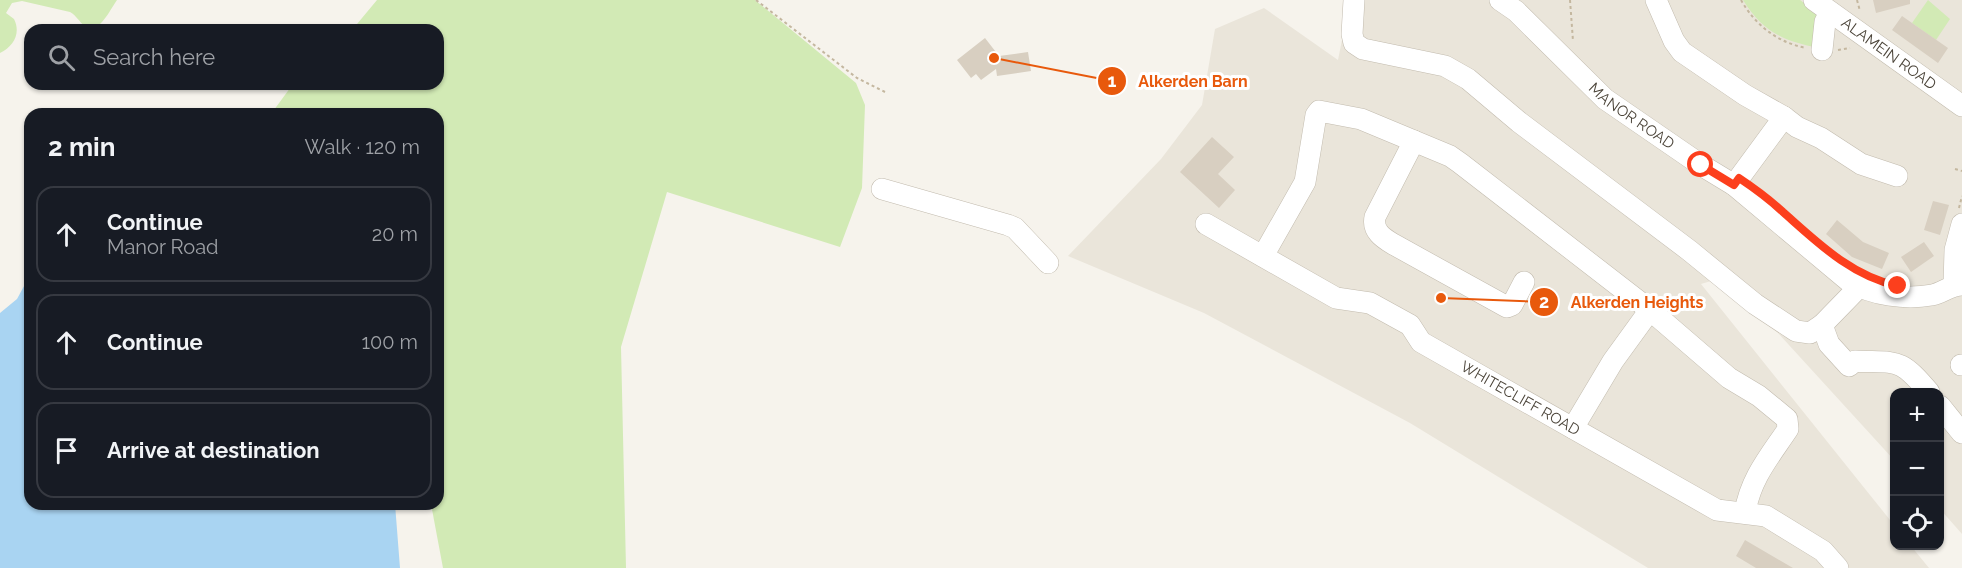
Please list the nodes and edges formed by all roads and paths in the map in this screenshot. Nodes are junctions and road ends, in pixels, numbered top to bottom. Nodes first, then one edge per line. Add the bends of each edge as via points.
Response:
1 (756, 0) edge
2 (1354, 0) edge
3 (1656, 0) edge
4 (1741, 0) edge
5 (1505, 1) edge
6 (1826, 5) edge
7 (1855, 47) dead end
8 (1822, 50) junction
9 (885, 92) dead end
10 (1962, 106) edge
11 (1784, 117) junction
12 (1414, 141) junction
13 (1955, 169) dead end
14 (1962, 171) edge
15 (1897, 176) dead end
16 (1734, 185) junction
17 (882, 189) dead end
18 (1962, 196) edge
19 (1959, 220) edge
20 (1206, 224) dead end
21 (1263, 256) junction
22 (1048, 264) dead end
23 (1524, 282) dead end
24 (1958, 285) edge
25 (1859, 287) junction
26 (1650, 310) junction
27 (1822, 325) junction
28 (1925, 388) edge
29 (1944, 411) edge
30 (1573, 428) junction
31 (1962, 433) edge
32 (1745, 513) junction
33 (1834, 567) edge

1 - 9 path via 857,78
2 - 27 street via 1353,43 1363,49 1445,66 1468,79 1755,304 1796,331 1810,333
3 - 11 street via 1682,52
4 - 8 path via 1770,34 1790,44
5 - 16 street, MANOR ROAD via 1605,99
6 - 8 street
6 - 10 street, ALAMEIN ROAD
7 - 8 path
11 - 15 street via 1870,169
11 - 16 street
12 - 21 street via 1361,119 1318,111 1305,182
12 - 23 street via 1375,217 1378,233 1507,307 1512,305
12 - 26 street via 1460,163
13 - 14 path
16 - 25 street, MANOR ROAD
17 - 22 street via 1015,228
18 - 19 path
19 - 24 street via 1955,250
20 - 21 street, WHITECLIFF ROAD
21 - 30 street, WHITECLIFF ROAD via 1336,298 1370,303 1410,325 1420,342
24 - 25 street, MANOR ROAD via 1913,297
25 - 27 street
26 - 30 street via 1613,361
26 - 32 street via 1729,378 1759,396 1788,422 1788,429 1752,485
27 - 28 street via 1829,344 1849,366 1855,361 1900,364
29 - 31 street
30 - 32 street, WHITECLIFF ROAD via 1717,510
32 - 33 street, WHITECLIFF ROAD via 1766,516 1823,551

